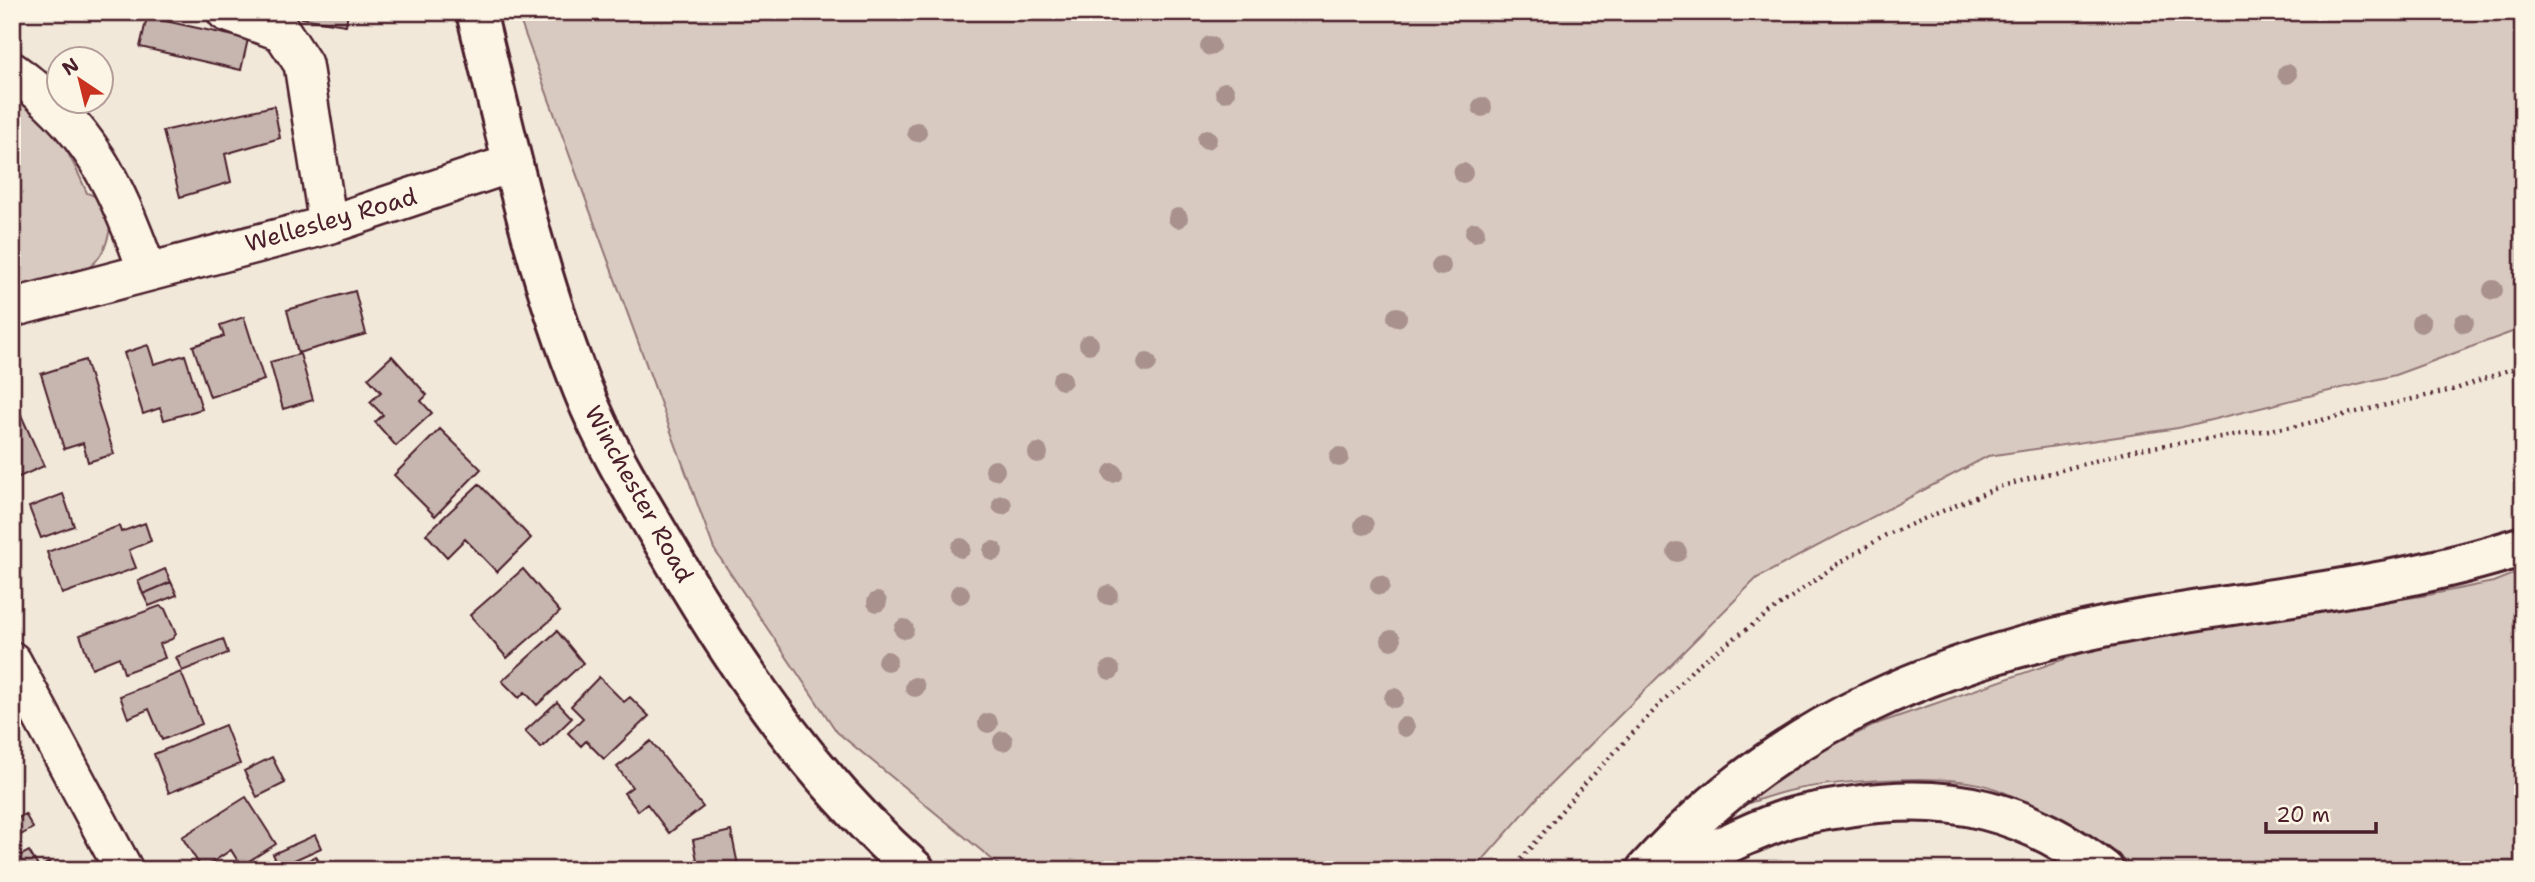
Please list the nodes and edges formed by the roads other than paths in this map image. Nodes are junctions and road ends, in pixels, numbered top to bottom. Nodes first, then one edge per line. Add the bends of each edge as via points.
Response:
1 (226, 12) edge
2 (476, 12) edge
3 (12, 71) edge
4 (513, 163) junction
5 (328, 225) junction
6 (147, 271) junction
7 (12, 307) edge
8 (2523, 546) edge
9 (12, 662) edge
10 (124, 870) edge
11 (915, 870) edge
12 (1646, 870) edge
13 (1673, 870) edge
14 (2104, 870) edge

1 - 5 street via 282,32 303,64
2 - 4 main road, Winchester Road
3 - 6 street via 40,91 80,132 123,203
4 - 5 street, Wellesley Road
4 - 11 main road, Winchester Road via 566,343 621,472 725,644 806,758 863,823
5 - 6 street, Wellesley Road
6 - 7 street, Wellesley Road
8 - 12 main road via 2438,570 2139,620 1961,663 1856,708 1761,764 1683,828
9 - 10 street
13 - 14 main road via 1791,818 1885,802 1936,801 1977,806 2017,818 2056,836

